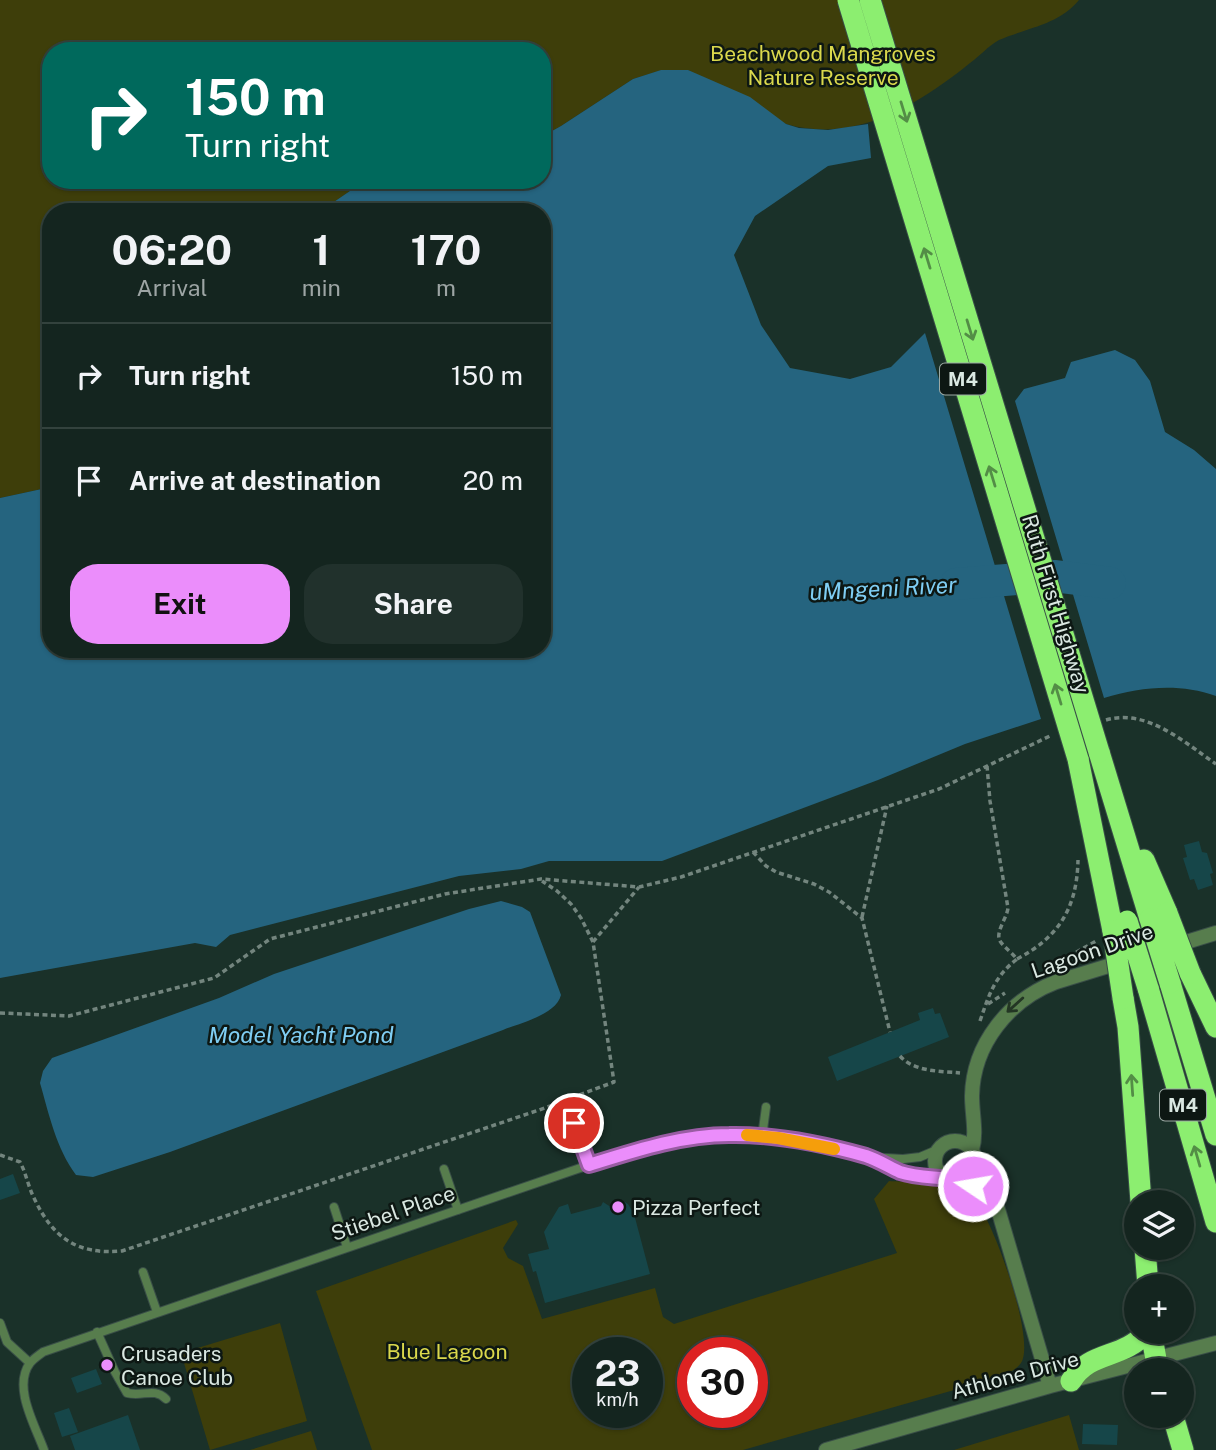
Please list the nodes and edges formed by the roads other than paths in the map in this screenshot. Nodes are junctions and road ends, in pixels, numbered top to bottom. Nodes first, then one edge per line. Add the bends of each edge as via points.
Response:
1 (848, 0) edge
2 (870, 0) edge
3 (1159, 916) junction
4 (1120, 926) junction
5 (1216, 933) edge
6 (1216, 1027) edge
7 (766, 1107) dead end
8 (574, 1123) dead end
9 (1216, 1135) edge
10 (762, 1137) junction
11 (939, 1149) junction
12 (973, 1153) junction
13 (868, 1157) junction
14 (589, 1165) junction
15 (444, 1169) dead end
16 (946, 1180) junction
17 (962, 1180) junction
18 (1140, 1190) edge
19 (334, 1207) dead end
20 (998, 1207) junction
21 (458, 1210) junction
22 (1216, 1222) edge
23 (347, 1247) junction
24 (143, 1272) dead end
25 (157, 1312) junction
26 (0, 1323) edge
27 (97, 1332) junction
28 (1216, 1343) edge
29 (1134, 1344) edge
30 (1176, 1358) edge
31 (30, 1363) junction
32 (1124, 1371) edge
33 (1071, 1381) junction
34 (1050, 1386) junction
35 (166, 1399) dead end
36 (1177, 1428) edge
37 (44, 1450) edge
38 (826, 1450) edge
39 (1183, 1450) edge

4 -> 1 highway, Ruth First Highway / M4, bridge via 1078,759
2 -> 3 highway, Ruth First Highway / M4, bridge via 1106,775
3 - 6 highway, bridge
3 - 9 highway, Ruth First Highway / M4, bridge via 1170,983
18 -> 4 highway, bridge
22 -> 4 highway, Ruth First Highway / M4, bridge via 1148,988
5 -> 12 street, Lagoon Drive via 1056,982 1013,1006 991,1034 974,1077
7 - 10 lane
8 - 14 lane
10 - 13 lane, Stiebel Place
10 - 14 lane, Stiebel Place via 689,1139
11 - 12 street via 956,1141
11 - 13 lane, Stiebel Place via 911,1159
11 - 16 street via 935,1162
12 - 17 street via 975,1166
12 - 20 street
13 - 16 lane, Stiebel Place via 900,1171
14 - 21 lane, Stiebel Place
15 - 21 lane
16 - 17 street
17 - 20 street
19 - 23 lane
20 - 34 street
21 - 23 lane, Stiebel Place
23 - 25 lane, Stiebel Place
24 - 25 lane
25 - 27 lane, Stiebel Place
26 - 31 lane via 7,1342
27 - 31 lane, Stiebel Place via 43,1352
27 - 35 lane via 127,1393 154,1391
28 - 30 street, Athlone Drive
29 - 33 highway via 1083,1365
31 - 37 lane via 25,1395
32 - 33 street, Athlone Drive
33 - 34 street, Athlone Drive
34 - 38 street, Athlone Drive
36 - 39 highway

